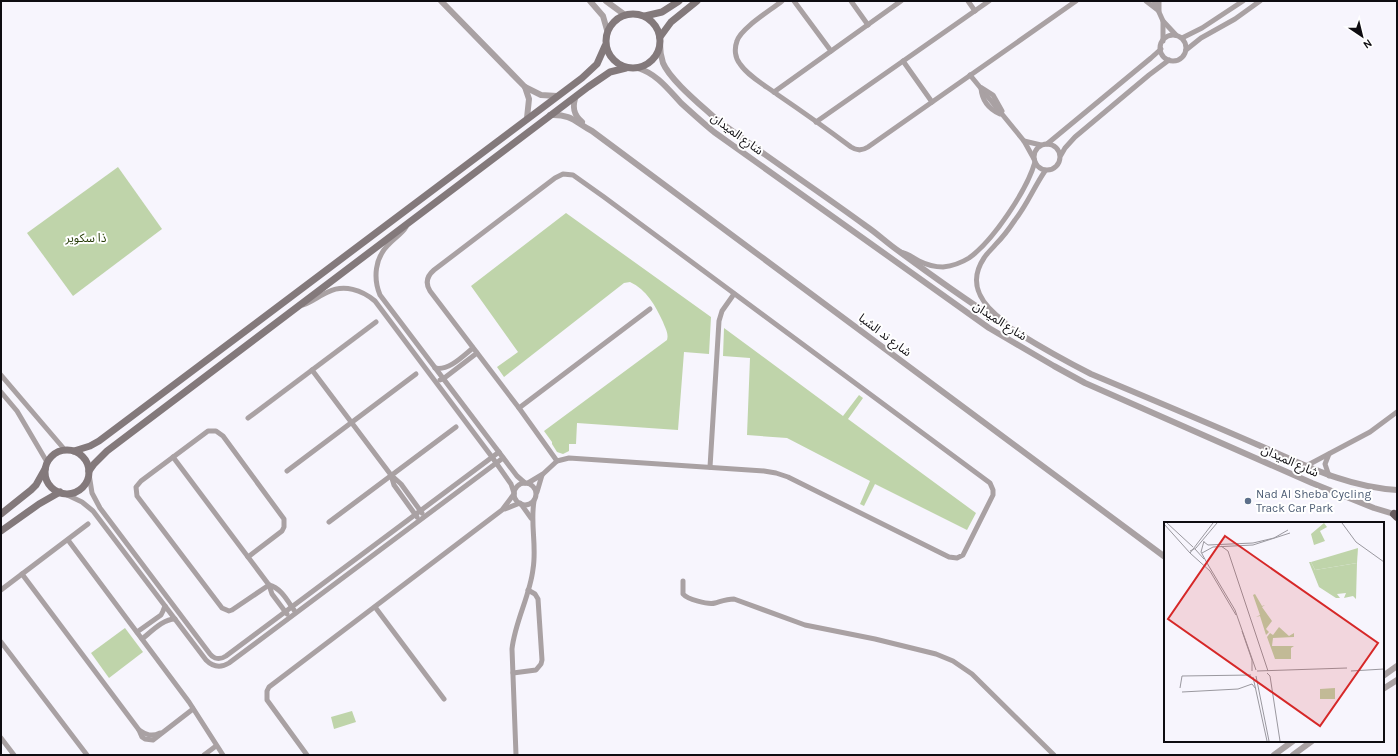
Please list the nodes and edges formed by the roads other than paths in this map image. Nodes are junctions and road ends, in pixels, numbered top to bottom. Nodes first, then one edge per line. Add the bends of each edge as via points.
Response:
1 (441, 1) edge
2 (590, 1) edge
3 (606, 1) edge
4 (679, 1) edge
5 (697, 1) edge
6 (782, 1) edge
7 (794, 1) edge
8 (851, 1) edge
9 (901, 1) edge
10 (968, 1) edge
11 (988, 1) edge
12 (1076, 1) edge
13 (1146, 1) edge
14 (1154, 1) edge
15 (1159, 1) edge
16 (1243, 1) edge
17 (1260, 1) edge
18 (975, 11) junction
19 (1159, 11) junction
20 (624, 15) junction
21 (645, 16) junction
22 (1163, 21) junction
23 (868, 25) junction
24 (607, 30) junction
25 (1176, 35) junction
26 (1182, 38) junction
27 (660, 41) junction
28 (1163, 41) junction
29 (606, 46) junction
30 (1161, 49) junction
31 (1186, 50) junction
32 (831, 51) junction
33 (1169, 60) junction
34 (903, 61) junction
35 (626, 68) junction
36 (638, 68) junction
37 (970, 75) junction
38 (525, 87) junction
39 (774, 92) junction
40 (557, 96) junction
41 (576, 96) junction
42 (932, 102) junction
43 (550, 116) junction
44 (527, 118) junction
45 (816, 122) junction
46 (592, 131) junction
47 (1024, 141) junction
48 (1047, 144) junction
49 (1041, 145) junction
50 (1060, 155) junction
51 (1034, 161) junction
52 (1045, 171) junction
53 (408, 224) junction
54 (898, 252) junction
55 (734, 294) junction
56 (298, 307) junction
57 (650, 309) dead end
58 (376, 322) dead end
59 (1016, 332) junction
60 (473, 348) junction
61 (477, 353) junction
62 (417, 355) junction
63 (435, 368) junction
64 (312, 370) junction
65 (416, 374) dead end
66 (1, 375) edge
67 (443, 379) junction
68 (1, 392) edge
69 (519, 408) junction
70 (1397, 412) edge
71 (248, 418) dead end
72 (352, 423) junction
73 (456, 427) dead end
74 (65, 450) junction
75 (74, 451) junction
76 (499, 452) junction
77 (1330, 453) junction
78 (173, 457) junction
79 (492, 457) junction
80 (503, 458) junction
81 (557, 460) junction
82 (496, 462) junction
83 (46, 466) junction
84 (1306, 466) junction
85 (710, 467) junction
86 (287, 471) dead end
87 (89, 473) junction
88 (543, 474) junction
89 (391, 475) junction
90 (1329, 476) junction
91 (526, 483) junction
92 (1397, 490) edge
93 (536, 492) junction
94 (61, 493) junction
95 (514, 494) junction
96 (534, 501) junction
97 (520, 504) junction
98 (502, 510) junction
99 (421, 511) junction
100 (1, 514) edge
101 (415, 515) junction
102 (1396, 515) edge
103 (425, 516) junction
104 (419, 520) junction
105 (532, 521) junction
106 (329, 522) dead end
107 (88, 524) dead end
108 (1, 531) edge
109 (68, 540) junction
110 (1164, 556) edge
111 (248, 557) junction
112 (22, 574) junction
113 (683, 580) dead end
114 (269, 585) junction
115 (1, 590) edge
116 (528, 590) junction
117 (165, 606) junction
118 (292, 607) junction
119 (374, 607) junction
120 (285, 612) junction
121 (296, 613) junction
122 (290, 618) junction
123 (175, 619) junction
124 (137, 632) junction
125 (142, 639) junction
126 (1, 642) edge
127 (1397, 666) edge
128 (513, 673) junction
129 (1384, 675) edge
130 (1397, 680) edge
131 (1384, 689) edge
132 (444, 699) dead end
133 (193, 710) junction
134 (1, 738) edge
135 (1292, 742) edge
136 (1311, 742) edge
137 (216, 746) junction
138 (14, 755) edge
139 (87, 755) edge
140 (204, 755) edge
141 (223, 755) edge
142 (307, 755) edge
143 (516, 755) edge
144 (1054, 755) edge
145 (1274, 755) edge
146 (1293, 755) edge

1 - 38 street
2 - 24 street via 603,16
3 - 20 street
4 - 21 main road via 662,12
5 - 27 main road via 671,22
6 - 39 street via 742,32 735,46 736,56 741,65
7 - 32 street
8 - 23 street
9 - 23 street
10 - 18 street
11 - 18 street
12 - 37 street
13 - 19 street
14 - 19 street
15 - 19 street
16 - 26 street
17 - 31 street
18 - 34 street
19 - 22 street
20 - 21 main road
20 - 24 main road via 614,20
21 - 27 main road via 655,25
22 - 25 street
22 - 28 street
23 - 32 street
24 - 29 main road
25 - 26 street
25 - 28 street
26 - 31 street
27 - 36 main road via 653,60
27 - 54 street, شارع الميدان via 661,57 666,69 705,109 868,227
28 - 30 street
29 - 35 main road via 612,60
29 - 40 main road via 594,68
30 - 33 street via 1164,57
30 - 48 street
31 - 33 street via 1181,59
32 - 39 street
33 - 50 street via 1075,137
34 - 42 street
34 - 45 street
35 - 36 main road
35 - 41 main road via 610,72
36 - 102 street, شارع الميدان via 656,76 686,108 714,132 973,317 1021,348 1085,383 1312,483
37 - 42 street
37 - 47 street
38 - 40 street via 541,95
38 - 44 street via 529,99
39 - 45 street
40 - 44 main road
41 - 43 main road
41 - 46 street, شارع ند الشبا via 573,106 576,116
42 - 45 street via 861,150 854,149
43 - 46 street, شارع ند الشبا via 570,117
43 - 53 main road
44 - 75 main road via 99,440
46 - 110 street, شارع ند الشبا
47 - 49 street
47 - 51 street
48 - 49 street
48 - 50 street via 1056,147
49 - 51 street via 1036,150
50 - 52 street via 1060,162 1056,167
51 - 52 street
51 - 54 street via 1028,180 1008,213 994,233 968,258 953,265 936,266
52 - 59 street via 1017,218 983,259 978,272 977,287 982,300
53 - 56 main road
53 - 63 street via 382,254 377,268 376,284 380,295
54 - 59 street, شارع الميدان
55 - 60 street via 573,175 564,174 555,178 434,270 428,278 430,291
55 - 85 street via 722,311 718,326
55 - 85 street via 987,480 992,486 993,495 966,552 960,557 953,558 782,474
56 - 62 street via 336,289 363,292 379,305
56 - 87 main road via 107,451
57 - 69 street
58 - 64 street
59 - 84 street, شارع الميدان via 1091,374
60 - 61 street
60 - 63 street via 449,366
61 - 67 street
61 - 69 street
62 - 67 street via 438,379
62 - 79 street
63 - 67 street
64 - 71 street
64 - 72 street
65 - 72 street
66 - 74 street
67 - 76 street
68 - 83 street via 17,411
69 - 81 street
70 - 77 street via 1370,432
72 - 86 street
72 - 89 street
73 - 89 street
74 - 75 main road
74 - 83 main road via 55,454
75 - 87 main road via 86,461
76 - 79 street
76 - 80 street
77 - 84 street
77 - 90 street via 1326,464
78 - 111 street
78 - 111 street via 208,431 220,432 284,519 282,531
78 - 114 street via 138,484 136,492 139,499 225,610 232,610
79 - 82 street
79 - 99 street
80 - 82 street
80 - 91 street
81 - 85 street via 569,458
81 - 88 street
82 - 95 street via 510,482
82 - 103 street
83 - 94 main road via 48,483
83 - 100 main road via 36,485
84 - 90 street, شارع الميدان
87 - 94 main road via 80,489 69,494
87 - 120 street via 92,493 100,508 212,656 220,659 226,656
88 - 91 street
88 - 93 street
89 - 99 street
89 - 101 street via 394,485
89 - 106 street
90 - 92 street, شارع الميدان via 1359,485
91 - 93 street via 534,486
91 - 95 street via 518,486
93 - 96 street
94 - 108 main road via 43,501
94 - 117 street via 82,502 93,511
95 - 97 street
95 - 98 street
96 - 97 street
96 - 105 street
97 - 98 street
97 - 105 street
98 - 119 street
99 - 101 street
99 - 103 street
101 - 104 street
101 - 118 street
103 - 104 street
104 - 121 street
105 - 116 street via 534,565
107 - 109 street
109 - 112 street
109 - 124 street
111 - 114 street
112 - 115 street
112 - 133 street via 142,737 156,739
113 - 144 street via 683,594 688,598 711,604 734,599 805,625 875,639 948,659 972,674
114 - 118 street via 278,589
114 - 120 street via 270,592
116 - 128 street via 513,642
116 - 128 street via 538,599 542,660 536,670
117 - 123 street
117 - 124 street via 161,614
118 - 120 street
118 - 121 street
119 - 132 street
119 - 142 street via 266,691 267,700
120 - 122 street
121 - 122 street
122 - 123 street via 226,665 217,666 206,660
123 - 125 street via 164,622
124 - 125 street
125 - 133 street
126 - 139 street
127 - 129 street
128 - 143 street
130 - 131 street
133 - 137 street
134 - 138 street
135 - 145 street
136 - 146 street
137 - 140 street
137 - 141 street

